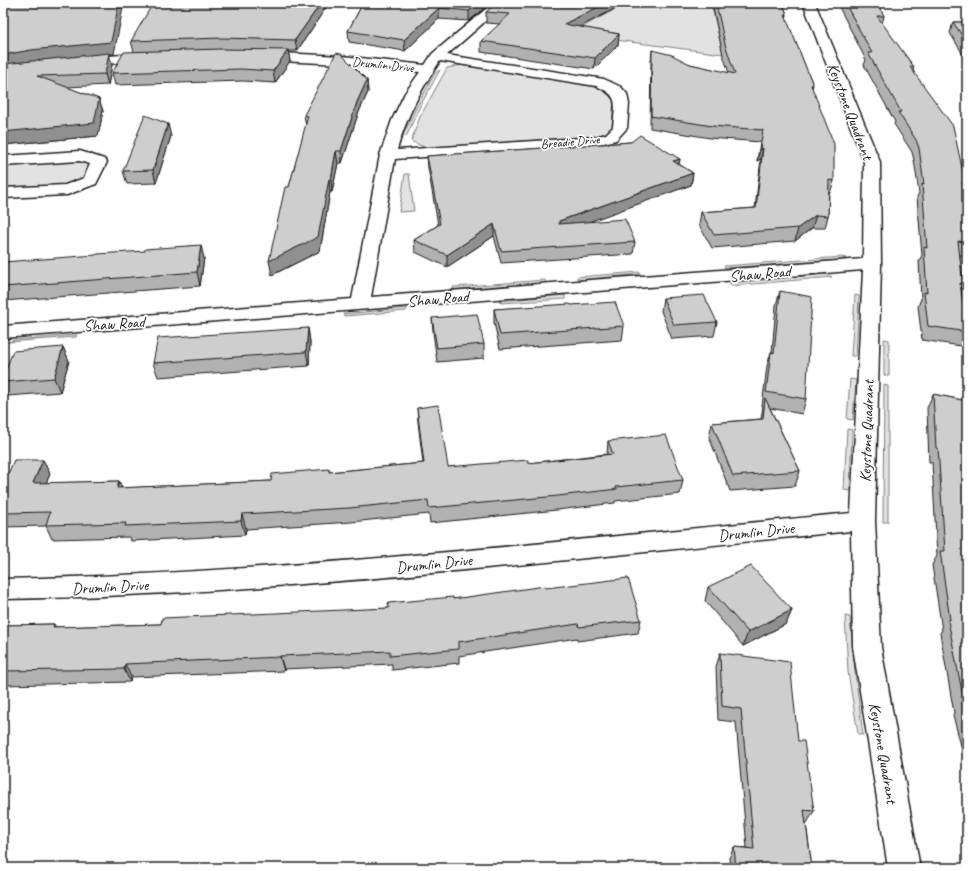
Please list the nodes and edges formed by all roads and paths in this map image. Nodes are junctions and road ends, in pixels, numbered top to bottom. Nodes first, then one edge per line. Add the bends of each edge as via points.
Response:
1 (497, 3) edge
2 (809, 3) edge
3 (245, 55) edge
4 (158, 56) edge
5 (437, 57) junction
6 (66, 63) edge
7 (427, 69) junction
8 (388, 155) junction
9 (3, 161) edge
10 (3, 193) edge
11 (872, 264) junction
12 (360, 304) junction
13 (3, 332) edge
14 (863, 520) junction
15 (3, 589) edge
16 (904, 868) edge

1 - 5 street
2 - 11 street, Keystone Quadrant via 872,162
3 - 7 street, Drumlin Drive via 342,60
4 - 6 street
5 - 7 street
5 - 8 street, Breadie Drive via 600,82 616,89 622,96 620,128 611,137 596,141
7 - 8 street via 399,120
8 - 12 street
9 - 10 street via 80,156 99,162 90,181 67,190
11 - 12 street, Shaw Road
11 - 14 street, Keystone Quadrant
12 - 13 street, Shaw Road
14 - 15 street, Drumlin Drive via 338,572 104,587
14 - 16 street, Keystone Quadrant via 867,646

